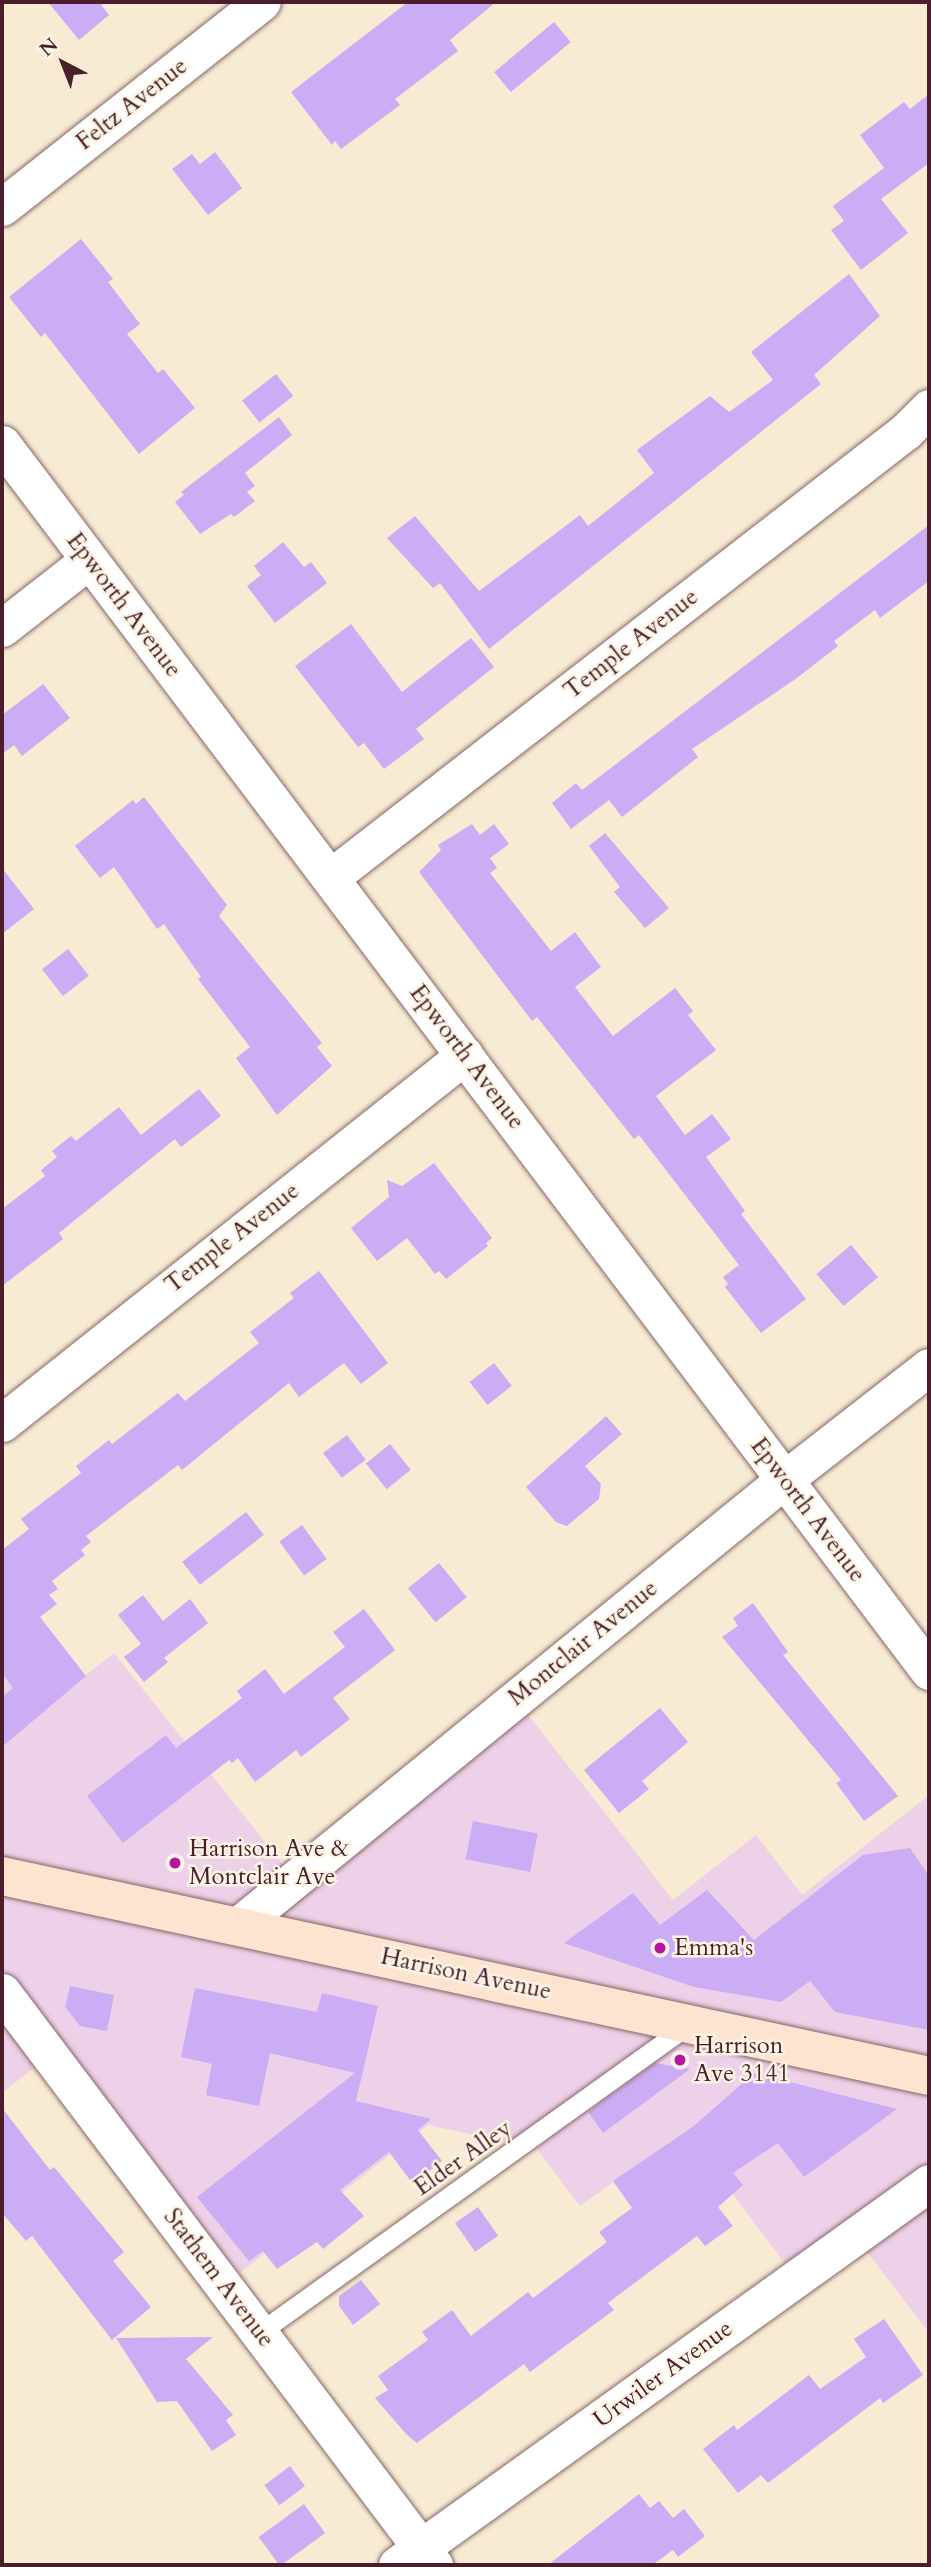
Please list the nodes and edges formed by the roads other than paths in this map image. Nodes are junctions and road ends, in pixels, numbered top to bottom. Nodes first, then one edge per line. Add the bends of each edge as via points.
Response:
1 (262, 2) edge
2 (2, 206) edge
3 (929, 408) edge
4 (2, 444) edge
5 (89, 560) junction
6 (2, 628) edge
7 (331, 877) junction
8 (465, 1055) junction
9 (929, 1367) edge
10 (2, 1423) edge
11 (785, 1479) junction
12 (929, 1671) edge
13 (2, 1876) edge
14 (240, 1924) junction
15 (2, 1992) edge
16 (692, 2022) junction
17 (929, 2076) edge
18 (929, 2183) edge
19 (260, 2332) junction
20 (418, 2560) edge

1 - 2 street, Feltz Avenue
3 - 7 street, Temple Avenue via 906,431
4 - 5 street, Epworth Avenue
5 - 6 street
5 - 7 street, Epworth Avenue
7 - 8 street, Epworth Avenue
8 - 10 street, Temple Avenue
8 - 11 street, Epworth Avenue
9 - 11 street, Montclair Avenue
11 - 12 street, Epworth Avenue
11 - 14 street, Montclair Avenue
13 - 14 main road, Harrison Avenue
14 - 16 main road, Harrison Avenue
15 - 19 street, Stathem Avenue
16 - 17 main road, Harrison Avenue
16 - 19 lane, Elder Alley
18 - 20 street, Urwiler Avenue
19 - 20 street, Stathem Avenue

